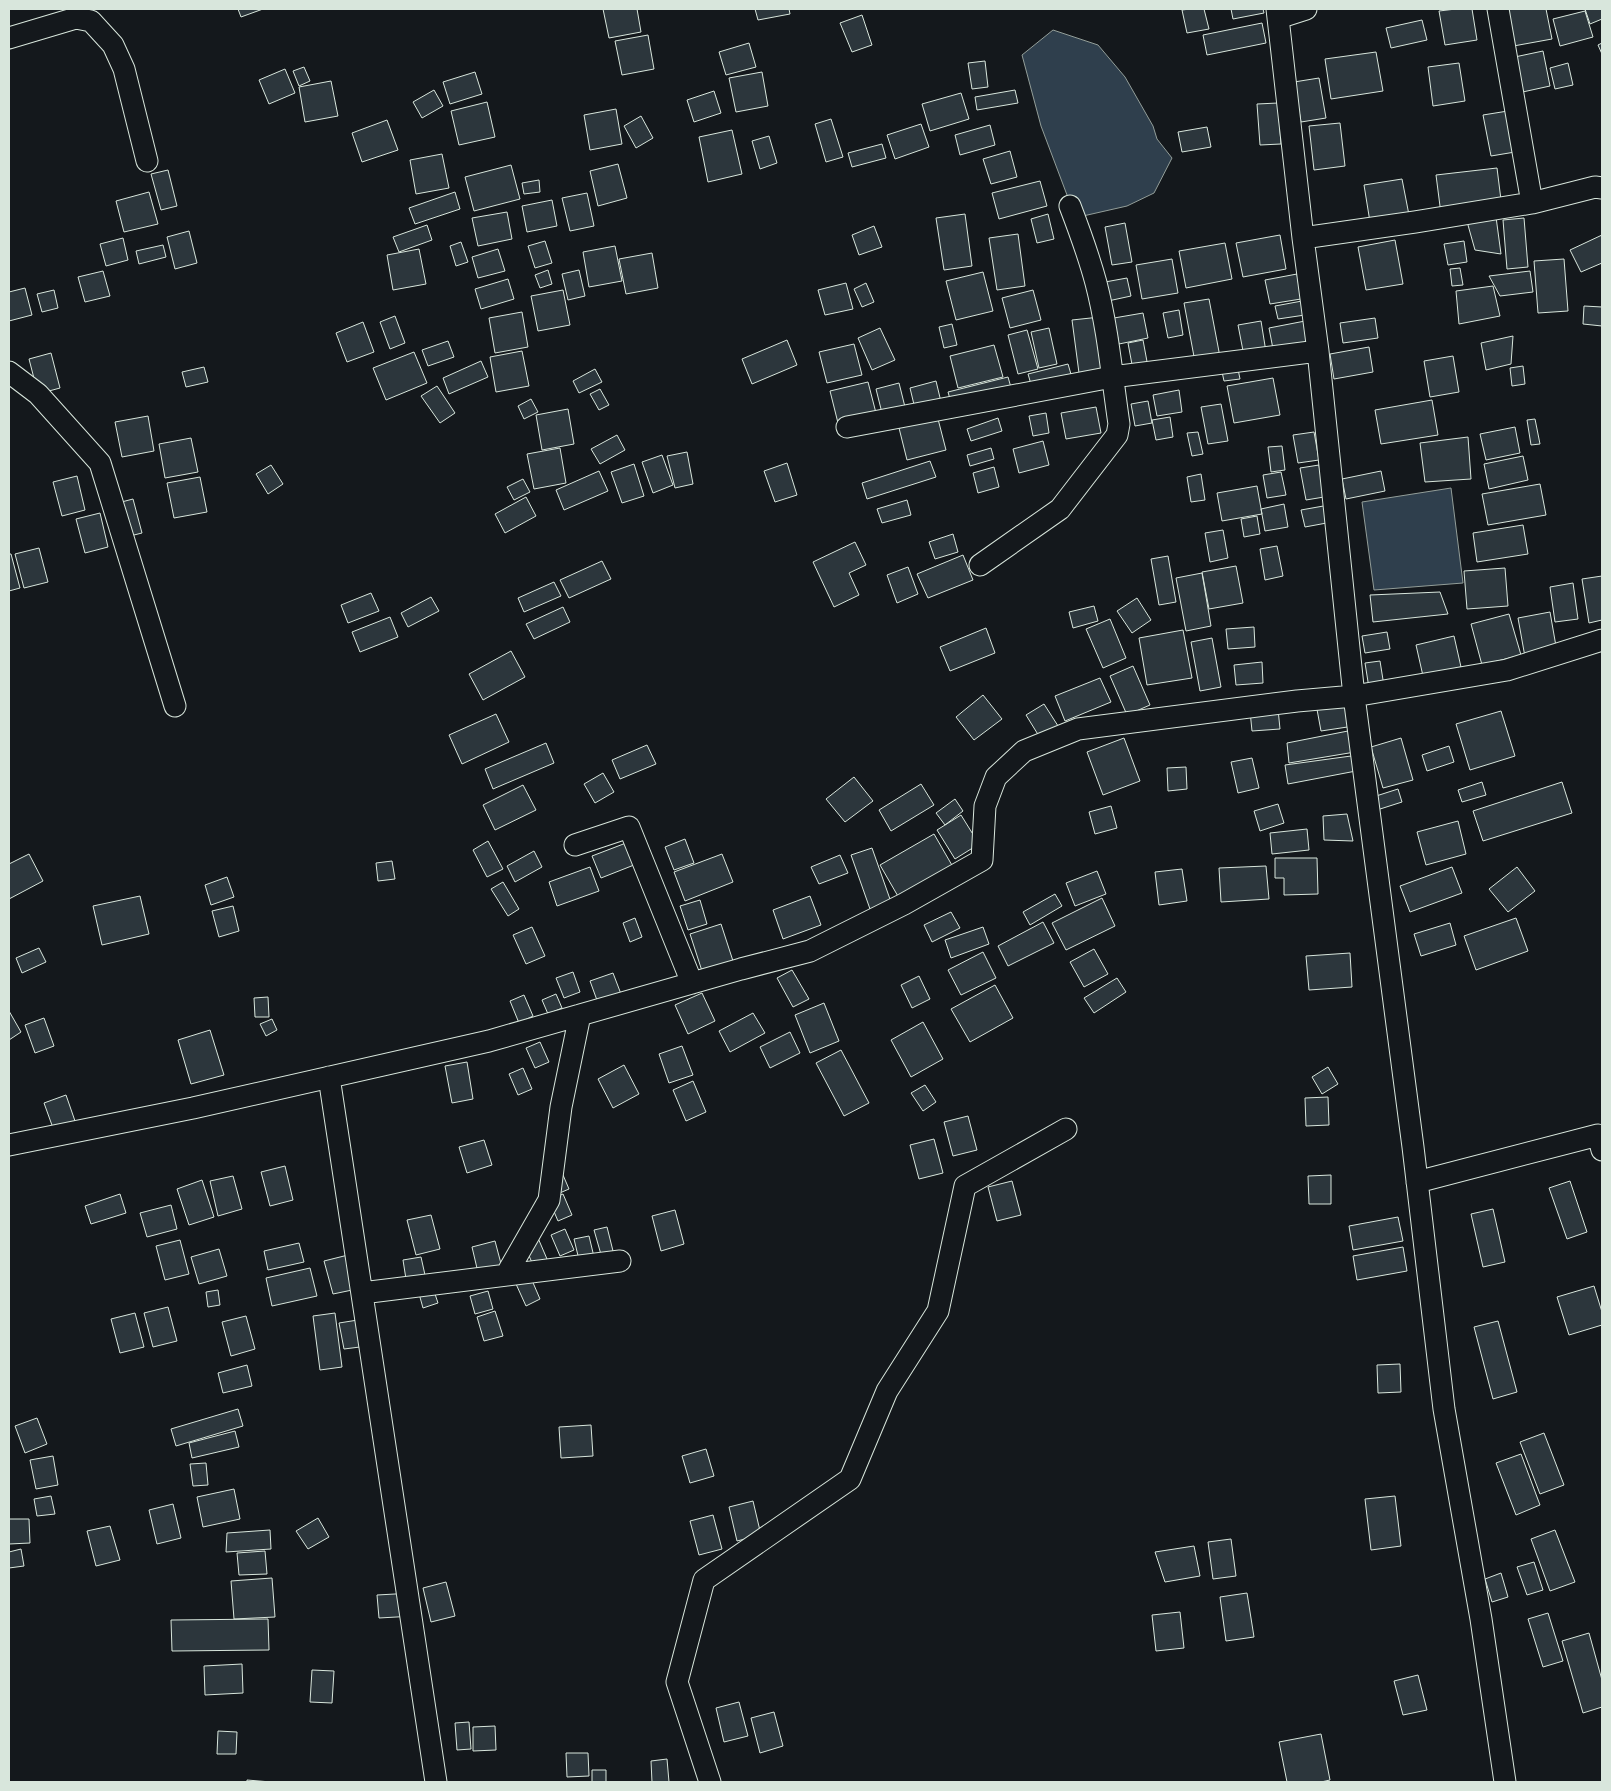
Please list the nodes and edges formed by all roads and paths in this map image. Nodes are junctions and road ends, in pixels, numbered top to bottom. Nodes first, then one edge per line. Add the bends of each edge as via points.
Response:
1 (1306, 9) edge
2 (1498, 9) edge
3 (1277, 13) edge
4 (9, 38) edge
5 (147, 161) dead end
6 (1602, 188) edge
7 (1532, 203) junction
8 (1070, 206) dead end
9 (1303, 238) junction
10 (1318, 352) junction
11 (9, 372) edge
12 (1112, 377) junction
13 (847, 427) dead end
14 (980, 565) dead end
15 (1602, 640) edge
16 (1354, 696) junction
17 (175, 706) dead end
18 (575, 845) dead end
19 (692, 983) junction
20 (580, 1015) junction
21 (329, 1077) junction
22 (1066, 1129) dead end
23 (9, 1145) edge
24 (1602, 1150) edge
25 (1417, 1182) junction
26 (620, 1261) dead end
27 (506, 1275) junction
28 (362, 1293) junction
29 (436, 1782) edge
30 (710, 1782) edge
31 (1504, 1782) edge

1 - 3 street
2 - 7 street
3 - 9 street
4 - 5 street via 76,18 91,21 113,45 124,69
6 - 7 street
7 - 9 street
8 - 12 street via 1096,284
9 - 10 street
10 - 12 street
10 - 16 street
11 - 17 street via 38,394 100,464
12 - 13 street
12 - 14 street via 1119,424 1113,441 1060,509
15 - 16 street via 1507,670
16 - 19 street via 1078,729 1024,751 996,777 985,806 982,860 810,951
16 - 25 street
18 - 19 street via 629,827
19 - 20 street
20 - 21 street via 489,1041
20 - 27 street via 561,1107 549,1200
21 - 23 street
21 - 28 street
22 - 30 street via 965,1186 938,1311 887,1391 850,1479 704,1580 677,1682
24 - 25 street via 1598,1135
25 - 31 street via 1444,1409 1481,1619
26 - 27 street
27 - 28 street
28 - 29 street

